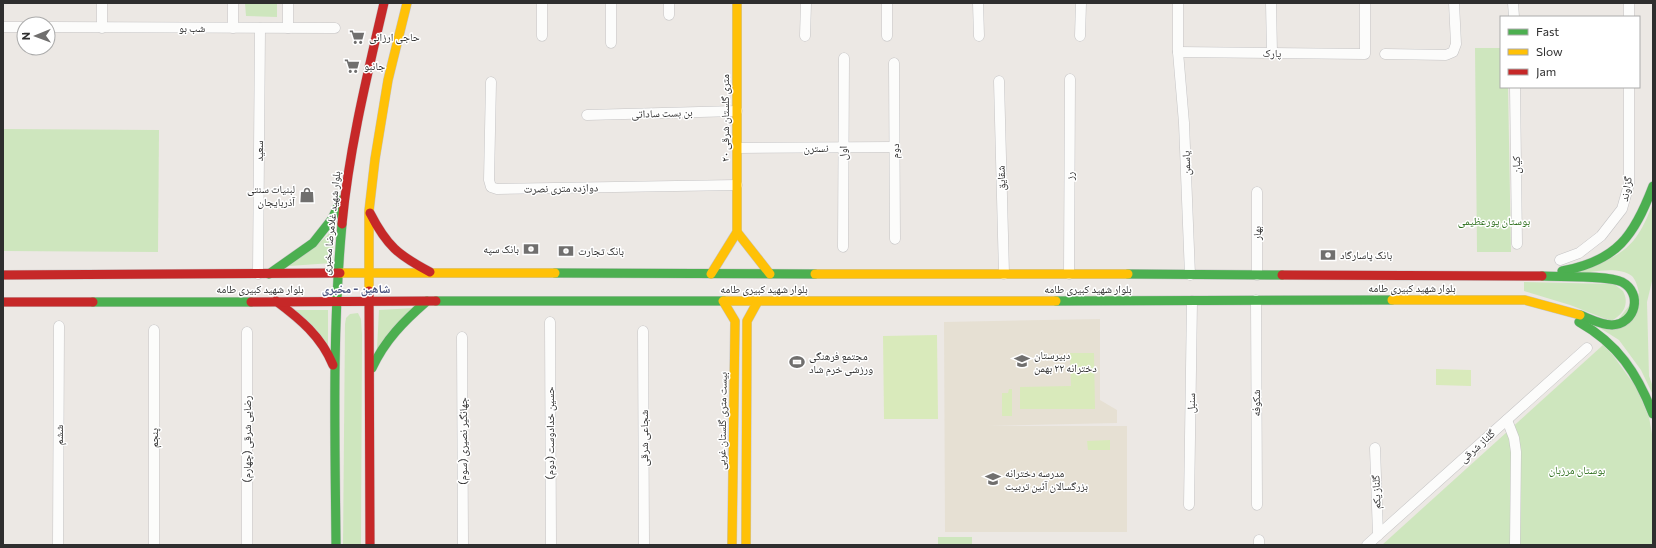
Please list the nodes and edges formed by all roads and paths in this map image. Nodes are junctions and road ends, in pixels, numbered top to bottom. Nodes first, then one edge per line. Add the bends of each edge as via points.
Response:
1 (102, 3) edge
2 (233, 3) edge
3 (288, 3) edge
4 (384, 3) edge
5 (407, 3) edge
6 (542, 3) edge
7 (611, 3) edge
8 (669, 3) edge
9 (737, 3) edge
10 (806, 3) edge
11 (887, 3) edge
12 (978, 3) edge
13 (1081, 3) edge
14 (1178, 3) edge
15 (1271, 3) edge
16 (1365, 3) edge
17 (1454, 3) edge
18 (1513, 3) edge
19 (1629, 3) edge
20 (669, 15) dead end
21 (1514, 16) edge
22 (1629, 16) edge
23 (3, 27) edge
24 (16, 28) edge
25 (56, 28) edge
26 (102, 28) junction
27 (234, 28) junction
28 (260, 28) junction
29 (288, 28) junction
30 (336, 28) dead end
31 (542, 36) dead end
32 (805, 36) dead end
33 (887, 36) dead end
34 (978, 36) dead end
35 (1080, 36) dead end
36 (611, 43) dead end
37 (1178, 52) junction
38 (1272, 53) junction
39 (1384, 54) dead end
40 (844, 58) dead end
41 (894, 63) dead end
42 (1070, 78) dead end
43 (998, 81) dead end
44 (491, 82) dead end
45 (1515, 88) edge
46 (1629, 88) edge
47 (737, 111) junction
48 (587, 115) dead end
49 (843, 147) junction
50 (895, 147) junction
51 (737, 148) junction
52 (737, 185) junction
53 (1653, 186) edge
54 (345, 190) junction
55 (1257, 192) dead end
56 (369, 211) junction
57 (737, 232) junction
58 (896, 239) dead end
59 (1517, 244) dead end
60 (843, 247) dead end
61 (1560, 260) dead end
62 (338, 273) junction
63 (369, 273) junction
64 (432, 273) junction
65 (258, 274) junction
66 (269, 274) junction
67 (711, 274) junction
68 (770, 274) junction
69 (1004, 274) junction
70 (1069, 274) junction
71 (3, 275) edge
72 (1190, 275) junction
73 (1257, 275) junction
74 (1521, 275) junction
75 (1256, 300) junction
76 (1525, 300) junction
77 (276, 301) junction
78 (337, 301) junction
79 (369, 301) junction
80 (427, 301) junction
81 (723, 301) junction
82 (758, 301) junction
83 (1192, 301) junction
84 (3, 302) edge
85 (550, 322) dead end
86 (59, 326) dead end
87 (154, 330) dead end
88 (643, 331) dead end
89 (247, 332) dead end
90 (462, 337) dead end
91 (1587, 348) dead end
92 (335, 371) junction
93 (370, 372) junction
94 (1653, 414) edge
95 (1507, 420) junction
96 (1374, 448) dead end
97 (1189, 505) dead end
98 (1257, 505) dead end
99 (1378, 535) junction
100 (58, 545) edge
101 (154, 545) edge
102 (246, 545) edge
103 (336, 545) edge
104 (370, 545) edge
105 (463, 545) edge
106 (551, 545) edge
107 (644, 545) edge
108 (732, 545) edge
109 (746, 545) edge
110 (1367, 545) edge
111 (1515, 545) edge

1 - 26 street
2 - 27 street
3 - 29 street
4 - 54 main road, بلوار شهید غلامرضا مخبری via 357,121
5 - 56 main road via 386,92
6 - 31 street
7 - 36 street
8 - 20 street
9 - 47 main road, ۲۰ متری گلستان شرقی
10 - 32 street
11 - 33 street
12 - 34 street
13 - 35 street
14 - 37 street, یاسمن
15 - 38 street
16 - 38 street, پارک via 1365,54
17 - 39 street via 1456,44 1453,52 1446,55
18 - 21 street
19 - 22 street
23 - 24 street
25 - 26 street, شب بو
26 - 27 street, شب بو
27 - 28 street, شب بو
28 - 29 street, شب بو
28 - 65 street, سعید
29 - 30 street, شب بو
37 - 38 street, پارک
37 - 72 street, یاسمن via 1184,123
40 - 49 street, اول
41 - 50 street, دوم
42 - 70 street, رز
43 - 69 street, شقایق
44 - 52 street, دوازده متری نصرت via 491,187 497,189
45 - 59 street, کیان
46 - 61 street, گزاوند via 1629,184 1622,209 1600,236 1579,253
47 - 48 street, بن بست ساداتی
47 - 51 main road, ۲۰ متری گلستان شرقی
49 - 50 street, نسترن
49 - 51 street, نسترن
49 - 60 street, اول
50 - 58 street, دوم
51 - 52 main road, ۲۰ متری گلستان شرقی
52 - 57 main road, ۲۰ متری گلستان شرقی
53 - 74 main road via 1639,222 1628,239 1616,249 1591,264 1574,270
54 - 62 main road, بلوار شهید غلامرضا مخبری
54 - 66 main road via 332,219 313,243
55 - 73 street, بهار
56 - 63 main road
56 - 64 main road via 381,236 396,253
57 - 67 main road
57 - 68 main road
62 - 63 main road, بلوار شهید کبیری طامه
62 - 66 main road, بلوار شهید کبیری طامه
62 - 78 main road, بلوار شهید غلامرضا مخبری
63 - 64 main road, بلوار شهید کبیری طامه
63 - 79 main road
64 - 67 main road, بلوار شهید کبیری طامه
65 - 66 main road, بلوار شهید کبیری طامه
65 - 71 main road, بلوار شهید کبیری طامه
67 - 68 main road, بلوار شهید کبیری طامه
68 - 69 main road, بلوار شهید کبیری طامه
69 - 70 main road, بلوار شهید کبیری طامه
70 - 72 main road, بلوار شهید کبیری طامه
72 - 73 main road, بلوار شهید کبیری طامه
73 - 74 main road, بلوار شهید کبیری طامه
74 - 76 main road via 1613,279 1624,282 1632,290 1635,304 1633,313 1624,323 1614,325
75 - 76 main road, بلوار شهید کبیری طامه
75 - 83 main road, بلوار شهید کبیری طامه
75 - 98 street, شکوفه
76 - 94 main road via 1569,317 1607,340 1628,364 1642,387
77 - 78 main road, بلوار شهید کبیری طامه
77 - 84 main road, بلوار شهید کبیری طامه
77 - 92 main road via 314,332 329,355
78 - 79 main road, بلوار شهید کبیری طامه
78 - 92 main road, بلوار شهید غلامرضا مخبری
79 - 80 main road, بلوار شهید کبیری طامه
79 - 93 main road
80 - 81 main road, بلوار شهید کبیری طامه
80 - 93 main road via 390,335 379,351
81 - 82 main road, بلوار شهید کبیری طامه
81 - 108 main road, بیست متری گلستان غربی via 735,321
82 - 83 main road, بلوار شهید کبیری طامه
82 - 109 main road via 747,321
83 - 97 street, سنبل
85 - 106 street, حسین خدادوست (دوم)
86 - 100 street, ششم
87 - 101 street, پنجم
88 - 107 street, شجاعی شرقی
89 - 102 street, رضایی شرقی (چهارم)
90 - 105 street, جهانگیر نصیری (سوم)
91 - 95 street, گلناز شرقی
92 - 103 main road, بلوار شهید غلامرضا مخبری
93 - 104 main road
95 - 99 street, گلناز شرقی
95 - 111 street via 1516,452
96 - 99 street, گلناز یکم
99 - 110 street, گلناز شرقی

